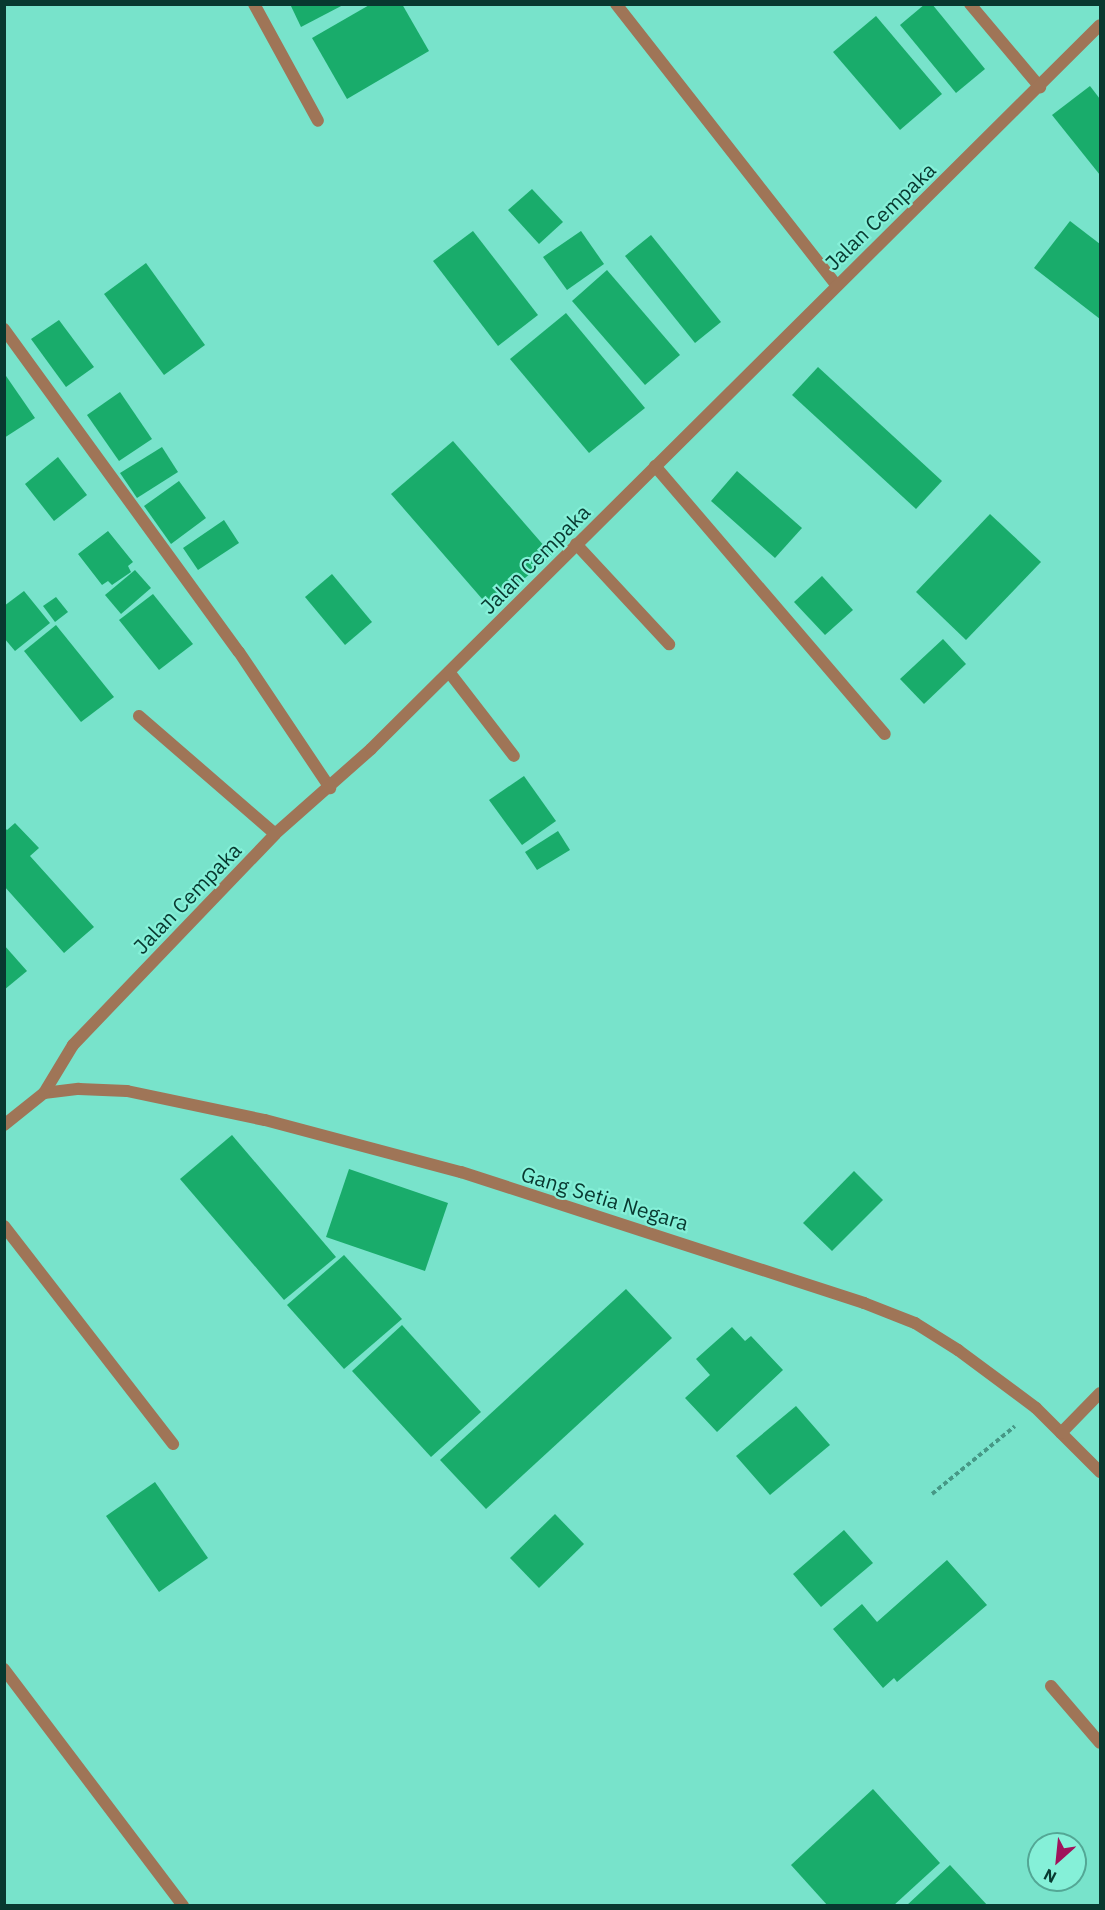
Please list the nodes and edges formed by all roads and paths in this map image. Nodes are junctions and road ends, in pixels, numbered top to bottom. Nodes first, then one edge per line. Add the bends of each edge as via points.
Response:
1 (254, 4) edge
2 (616, 4) edge
3 (970, 4) edge
4 (1101, 26) edge
5 (1040, 87) junction
6 (318, 121) dead end
7 (837, 285) junction
8 (4, 329) edge
9 (655, 466) junction
10 (576, 544) junction
11 (669, 644) dead end
12 (448, 672) junction
13 (139, 716) dead end
14 (885, 734) dead end
15 (513, 756) dead end
16 (330, 788) junction
17 (275, 834) junction
18 (44, 1093) junction
19 (4, 1125) edge
20 (4, 1226) edge
21 (1101, 1393) edge
22 (1036, 1408) junction
23 (1061, 1433) junction
24 (173, 1444) dead end
25 (1101, 1472) edge
26 (932, 1494) dead end
27 (4, 1669) edge
28 (1051, 1686) dead end
29 (1101, 1743) edge
30 (183, 1905) edge

1 - 6 street
2 - 7 street
3 - 5 street
4 - 5 street, Jalan Cempaka
5 - 7 street, Jalan Cempaka
7 - 9 street, Jalan Cempaka
8 - 16 street via 239,652
9 - 10 street, Jalan Cempaka
9 - 14 street via 691,503
10 - 11 street
10 - 12 street, Jalan Cempaka
12 - 15 street
12 - 16 street, Jalan Cempaka
13 - 17 street
16 - 17 street, Jalan Cempaka
17 - 18 street, Jalan Cempaka via 73,1045
18 - 19 street, Jalan Cempaka
18 - 22 street, Gang Setia Negara via 79,1089 127,1091 194,1102 461,1172 688,1244 915,1323
20 - 24 street
21 - 23 street
22 - 23 street, Gang Setia Negara
22 - 26 path
23 - 25 street, Gang Setia Negara
27 - 30 street
28 - 29 street

